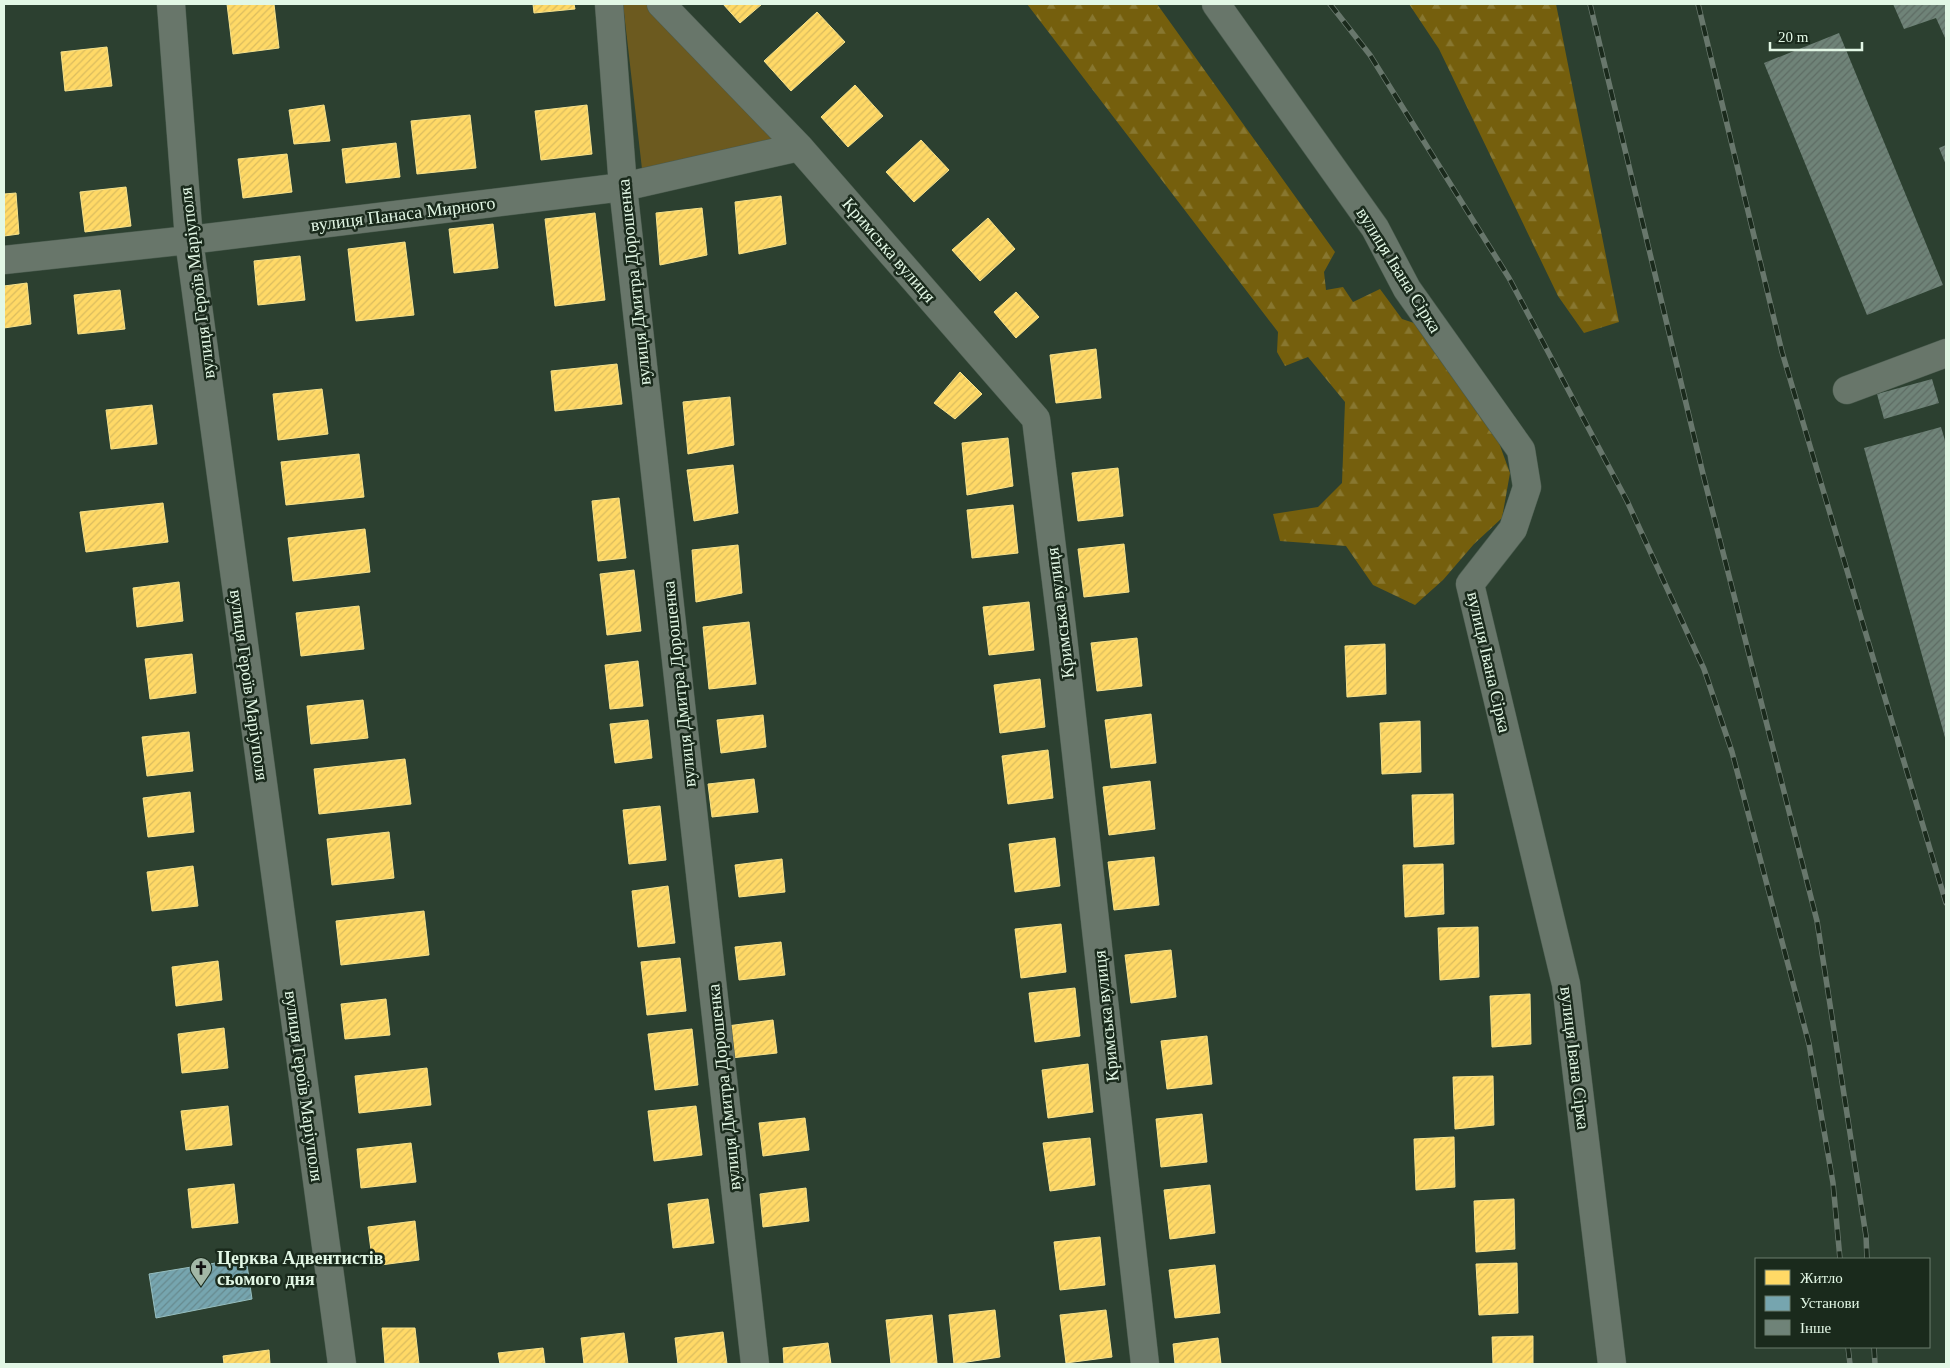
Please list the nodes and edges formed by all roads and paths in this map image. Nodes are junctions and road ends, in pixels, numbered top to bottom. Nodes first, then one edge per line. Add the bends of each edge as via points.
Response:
1 (171, 4) edge
2 (609, 4) edge
3 (661, 4) edge
4 (1216, 4) edge
5 (799, 147) junction
6 (623, 187) junction
7 (189, 240) junction
8 (4, 260) edge
9 (1946, 353) edge
10 (1847, 390) dead end
11 (342, 1364) edge
12 (755, 1364) edge
13 (1140, 1364) edge
14 (1612, 1364) edge

1 - 7 street, вулиця Героїв Маріуполя
2 - 6 street, вулиця Дмитра Дорошенка
3 - 5 street, Кримська вулиця
4 - 14 street, вулиця Івана Сірка via 1375,228 1407,289 1521,450 1527,487 1513,529 1470,584 1566,984
5 - 6 street, вулиця Панаса Мирного
5 - 13 street, Кримська вулиця via 1036,419 1064,647
6 - 7 street, вулиця Панаса Мирного
6 - 12 street, вулиця Дмитра Дорошенка
7 - 8 street, вулиця Панаса Мирного
7 - 11 street, вулиця Героїв Маріуполя
9 - 10 street

